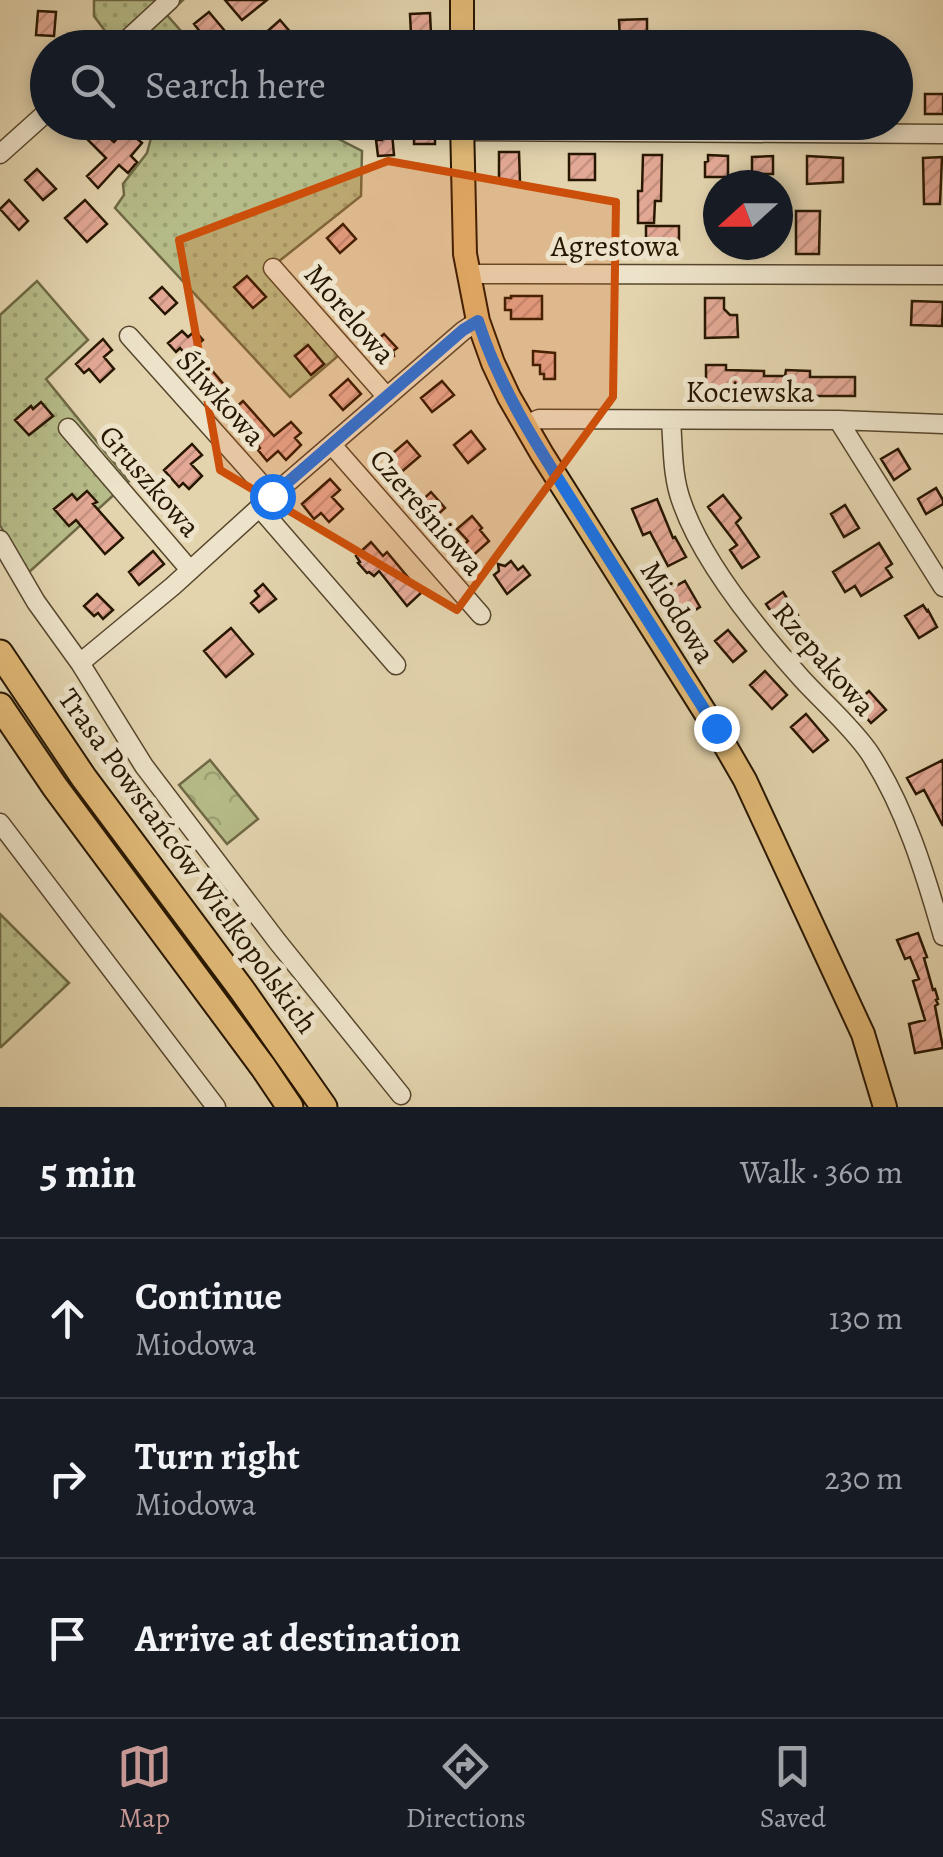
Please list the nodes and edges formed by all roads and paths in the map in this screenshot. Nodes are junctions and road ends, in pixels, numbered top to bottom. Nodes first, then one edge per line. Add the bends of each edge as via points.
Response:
1 (170, 0) edge
2 (462, 0) edge
3 (138, 30) edge
4 (462, 30) edge
5 (30, 127) edge
6 (913, 134) edge
7 (943, 134) edge
8 (462, 140) edge
9 (0, 154) edge
10 (273, 268) dead end
11 (468, 274) junction
12 (943, 276) edge
13 (478, 321) junction
14 (130, 336) dead end
15 (387, 396) junction
16 (671, 420) junction
17 (838, 420) junction
18 (943, 424) edge
19 (526, 425) junction
20 (68, 428) dead end
21 (332, 445) junction
22 (266, 502) junction
23 (0, 540) edge
24 (190, 570) junction
25 (943, 587) edge
26 (481, 616) dead end
27 (0, 653) edge
28 (80, 664) junction
29 (396, 665) dead end
30 (0, 706) edge
31 (0, 823) edge
32 (943, 936) edge
33 (400, 1095) dead end
34 (216, 1107) edge
35 (290, 1107) edge
36 (324, 1107) edge
37 (885, 1107) edge

1 - 3 street
2 - 4 main road
5 - 9 street
6 - 7 street
8 - 11 main road, Miodowa
10 - 15 street, Morelowa
11 - 12 street, Agrestowa
11 - 13 main road, Miodowa
13 - 15 street
13 - 19 main road, Miodowa
14 - 22 street, Śliwkowa
15 - 21 street
16 - 17 street, Kociewska
16 - 19 street, Kociewska via 539,419
16 - 32 street, Rzepakowa via 676,480 694,528 737,601 867,749 904,817
17 - 18 street
17 - 25 street, Kociewska
19 - 37 main road, Miodowa via 745,780 863,1034
20 - 24 street, Gruszkowa
21 - 22 street
21 - 26 street, Czereśniowa
22 - 24 street
22 - 29 street, Śliwkowa
23 - 28 street
24 - 28 street
27 - 36 highway, Trasa Powstańców Wielkopolskich
28 - 33 street via 144,766
30 - 35 highway, Trasa Powstańców Wielkopolskich
31 - 34 street

